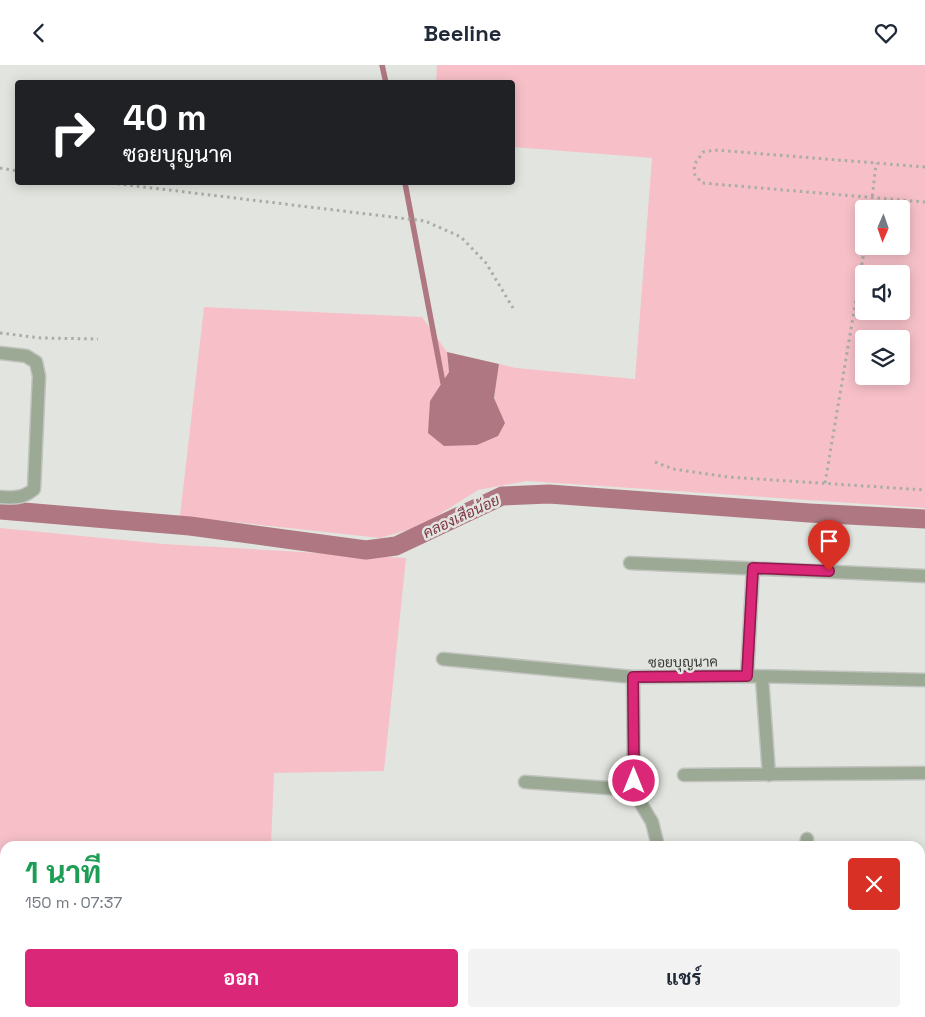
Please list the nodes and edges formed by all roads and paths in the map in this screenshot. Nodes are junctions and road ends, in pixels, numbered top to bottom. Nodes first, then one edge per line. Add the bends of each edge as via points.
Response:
1 (876, 163) junction
2 (925, 167) edge
3 (0, 169) edge
4 (15, 171) edge
5 (128, 185) edge
6 (873, 197) junction
7 (872, 200) edge
8 (925, 202) edge
9 (863, 255) edge
10 (513, 308) dead end
11 (0, 333) edge
12 (98, 339) dead end
13 (0, 353) edge
14 (656, 462) dead end
15 (825, 483) junction
16 (925, 490) edge
17 (0, 497) edge
18 (630, 563) dead end
19 (753, 568) junction
20 (925, 576) edge
21 (443, 659) dead end
22 (747, 676) junction
23 (633, 677) junction
24 (762, 678) junction
25 (925, 680) edge
26 (925, 773) edge
27 (684, 775) dead end
28 (769, 775) junction
29 (525, 782) dead end
30 (636, 790) junction
31 (657, 841) edge

1 - 2 path
1 - 6 path
1 - 6 path via 715,150 703,152 694,165 694,175 702,183
3 - 4 path
5 - 10 path via 425,221 461,237 486,263
6 - 7 path
6 - 8 path
9 - 15 path
11 - 12 path via 41,339
13 - 17 street via 26,356 36,362 39,376 34,489 28,495
14 - 15 path via 673,469 728,477
15 - 16 path
18 - 19 street
19 - 20 street
19 - 22 street
21 - 23 street, ซอยบุญนาค
22 - 23 street, ซอยบุญนาค
22 - 24 street, ซอยบุญนาค
23 - 30 street
24 - 25 street, ซอยบุญนาค
24 - 28 street
26 - 28 street
27 - 28 street
29 - 30 street
30 - 31 street via 652,822

